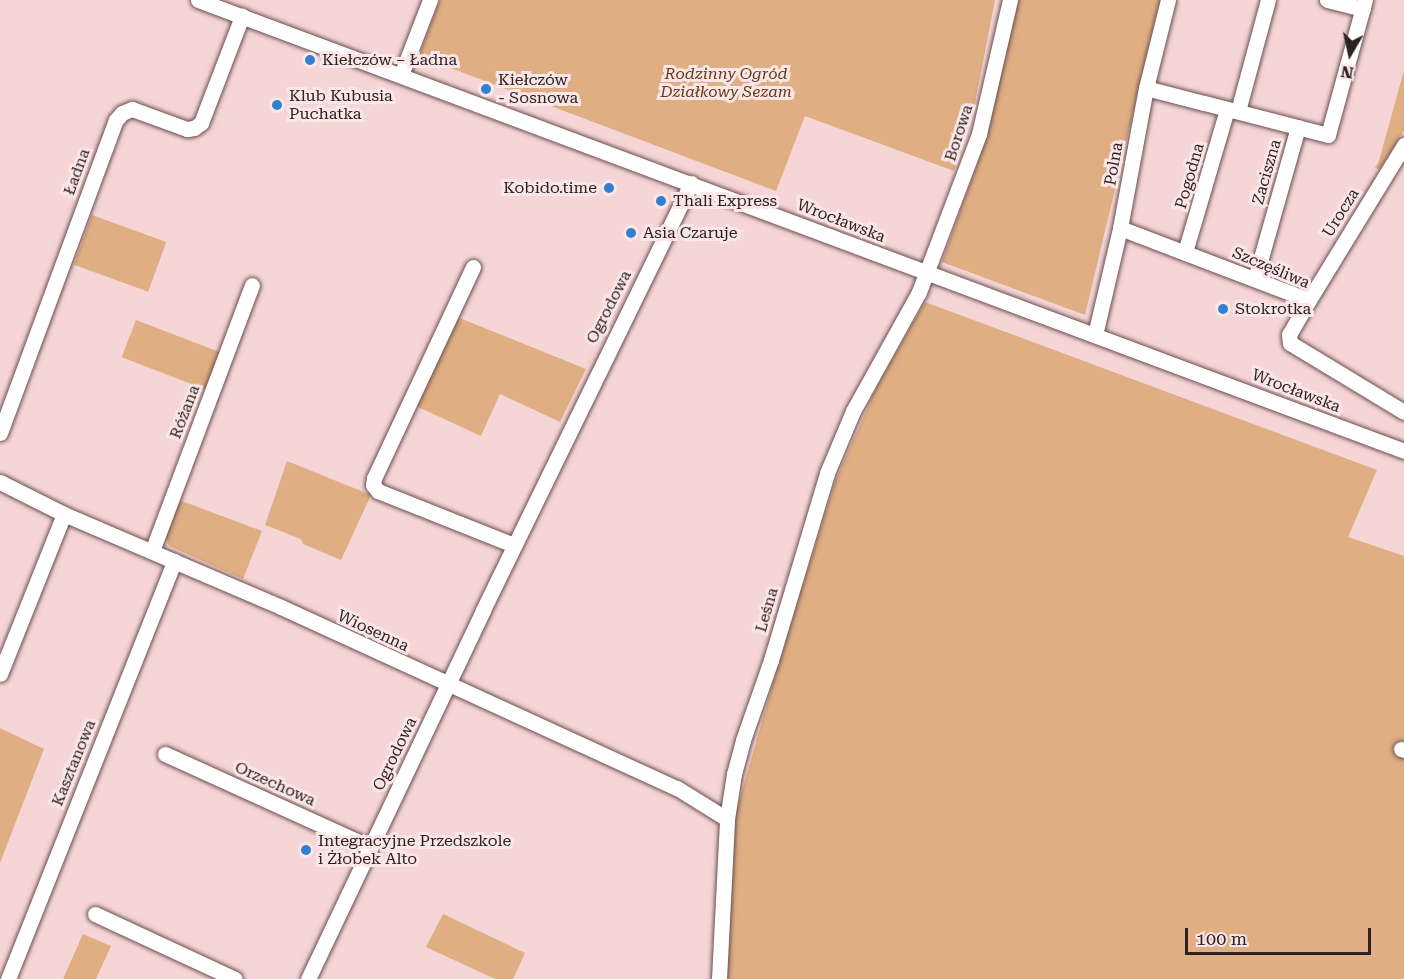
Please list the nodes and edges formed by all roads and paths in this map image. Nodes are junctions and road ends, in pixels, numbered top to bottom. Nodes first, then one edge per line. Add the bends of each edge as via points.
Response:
1 (198, 0) edge
2 (430, 0) edge
3 (1010, 0) edge
4 (1168, 0) edge
5 (1268, 0) edge
6 (1327, 0) edge
7 (1364, 5) edge
8 (242, 16) junction
9 (401, 75) junction
10 (1146, 88) junction
11 (1233, 110) junction
12 (1298, 127) junction
13 (1404, 145) edge
14 (691, 183) junction
15 (1120, 228) junction
16 (1185, 252) junction
17 (472, 267) dead end
18 (927, 272) junction
19 (1255, 279) junction
20 (252, 285) dead end
21 (1309, 300) junction
22 (1095, 335) junction
23 (1404, 412) edge
24 (0, 433) edge
25 (1404, 451) edge
26 (0, 482) edge
27 (64, 514) junction
28 (514, 545) junction
29 (152, 551) junction
30 (174, 561) junction
31 (0, 674) edge
32 (448, 686) junction
33 (165, 754) dead end
34 (727, 819) junction
35 (370, 847) junction
36 (95, 914) dead end
37 (8, 979) edge
38 (235, 979) edge
39 (308, 979) edge
40 (719, 979) edge

1 - 8 street, Wrocławska
2 - 9 street
3 - 18 street, Borowa via 979,134
4 - 10 street, Polna
5 - 11 street, Pogodna
6 - 7 street
7 - 12 street, Zaciszna via 1328,135
8 - 9 street, Wrocławska
8 - 24 street, Ładna via 201,123 187,129 132,109 116,120
9 - 14 street, Wrocławska
10 - 11 street
10 - 15 street, Polna
11 - 12 street
11 - 16 street, Pogodna
12 - 19 street, Zaciszna
13 - 21 street, Urocza
14 - 18 street, Wrocławska
14 - 28 street, Ogrodowa
15 - 16 street, Szczęśliwa
15 - 22 street, Polna
16 - 19 street, Szczęśliwa
17 - 28 street via 373,485 378,491
18 - 22 street, Wrocławska
18 - 34 street, Leśna via 853,411 827,473 743,740
19 - 21 street, Szczęśliwa
20 - 29 street, Różana
21 - 23 street, Szczęśliwa via 1289,334 1290,343
22 - 25 street, Wrocławska
26 - 27 street, Wiosenna
27 - 29 street, Wiosenna
27 - 31 street
28 - 32 street, Ogrodowa
29 - 30 street, Wiosenna
30 - 32 street, Wiosenna
30 - 37 street, Kasztanowa
32 - 34 street, Wiosenna via 677,788
32 - 35 street, Ogrodowa
33 - 35 street, Orzechowa
34 - 40 street, Leśna
35 - 39 street, Ogrodowa
36 - 38 street

